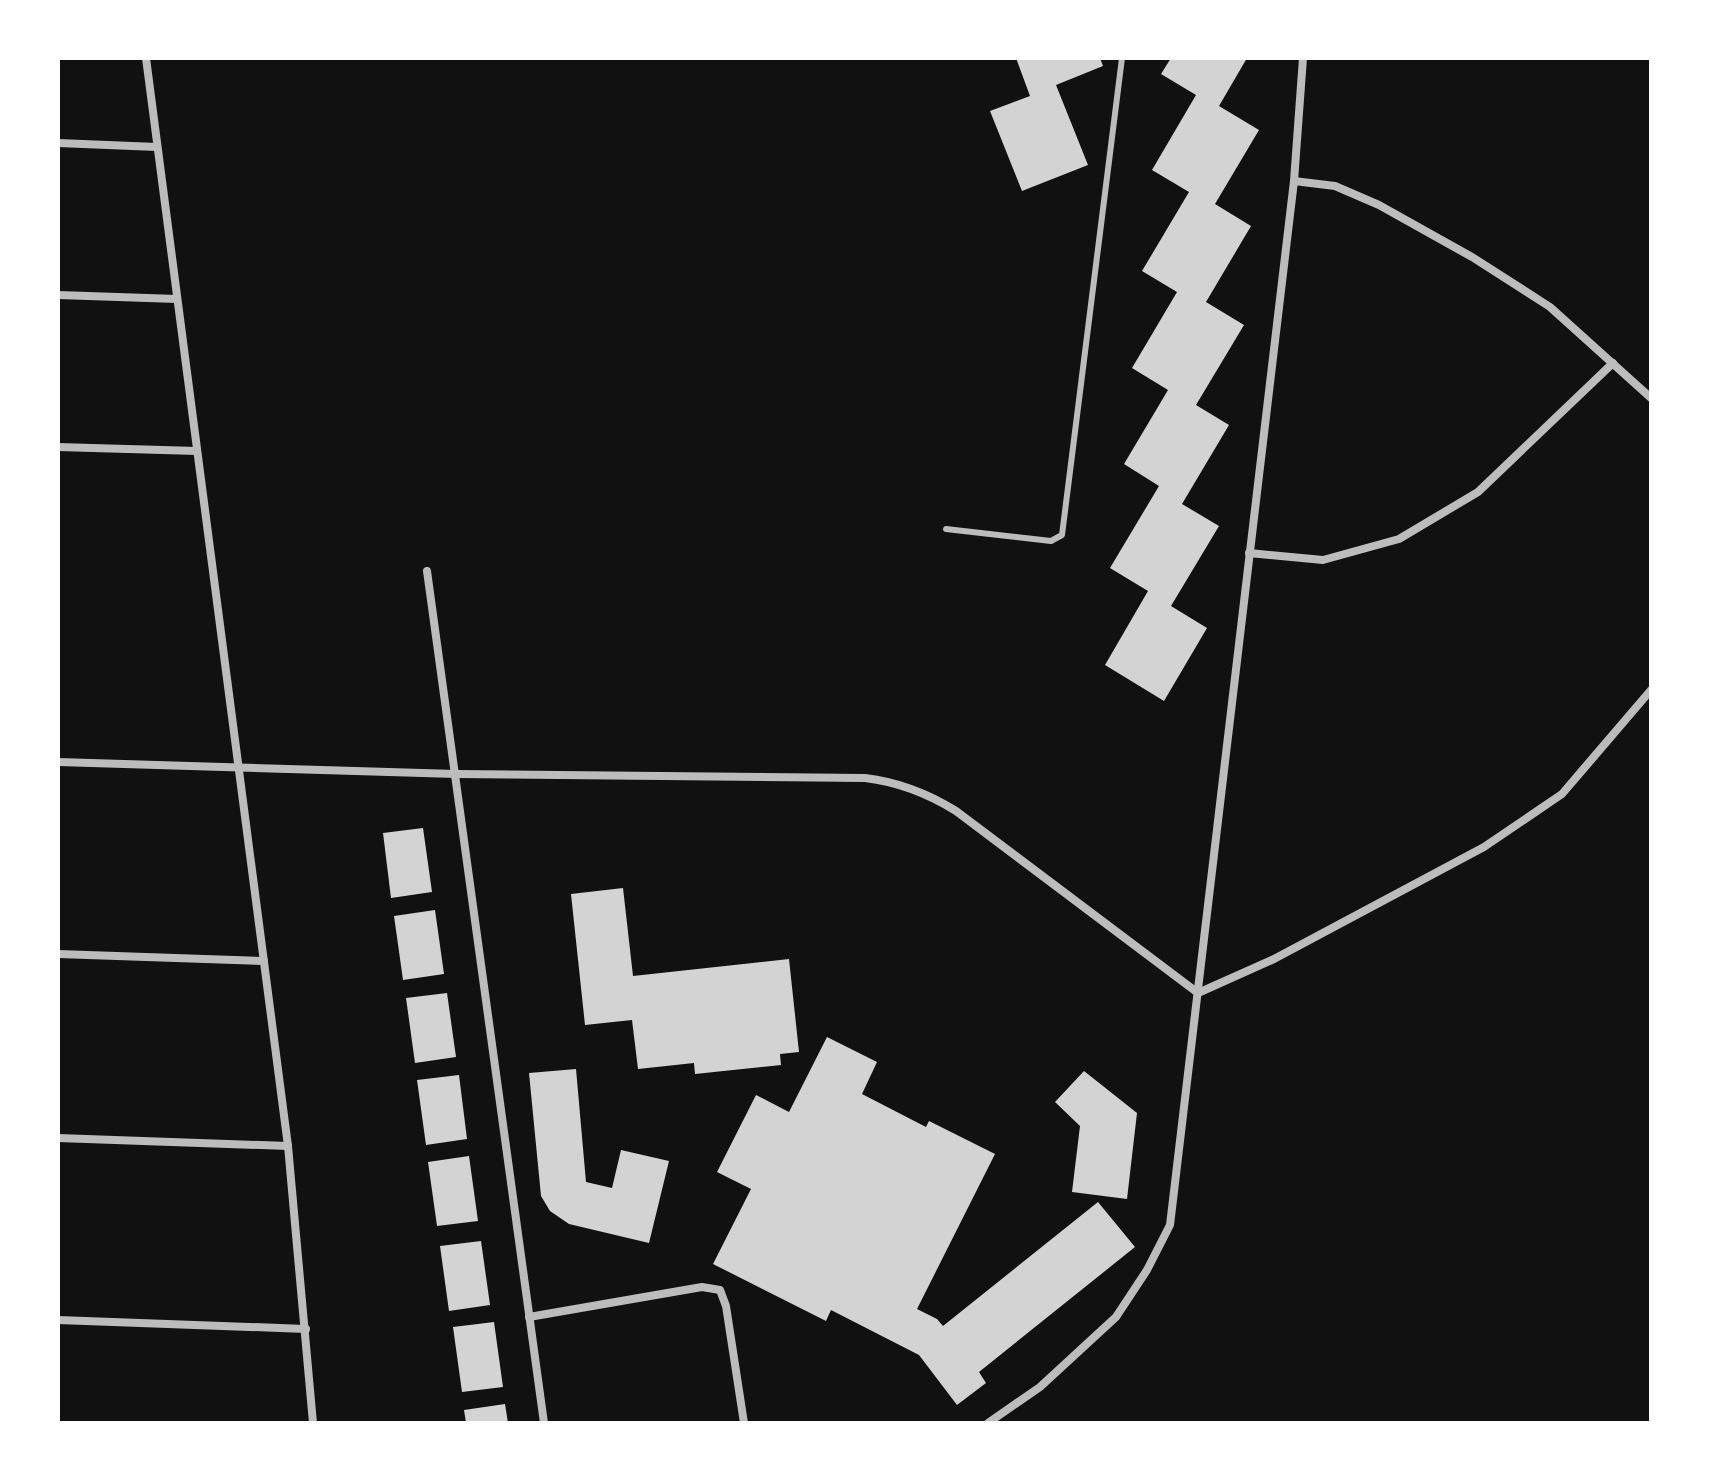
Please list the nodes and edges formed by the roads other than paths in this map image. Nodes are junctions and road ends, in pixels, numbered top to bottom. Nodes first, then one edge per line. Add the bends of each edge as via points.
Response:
1 (146, 58) edge
2 (1122, 58) edge
3 (1303, 58) edge
4 (58, 143) edge
5 (157, 147) junction
6 (1294, 181) junction
7 (58, 295) edge
8 (177, 299) junction
9 (1613, 363) junction
10 (1651, 398) edge
11 (58, 447) edge
12 (197, 451) junction
13 (946, 529) dead end
14 (1249, 553) junction
15 (427, 571) dead end
16 (1651, 690) edge
17 (58, 762) edge
18 (238, 768) junction
19 (456, 774) junction
20 (58, 954) edge
21 (264, 961) junction
22 (1198, 993) junction
23 (58, 1138) edge
24 (288, 1146) junction
25 (529, 1317) junction
26 (58, 1320) edge
27 (306, 1329) junction
28 (313, 1423) edge
29 (544, 1423) edge
30 (744, 1423) edge
31 (988, 1423) edge

1 - 5 street
2 - 13 lane via 1062,535 1051,541
3 - 6 street
4 - 5 street
5 - 8 street
6 - 9 street via 1335,186 1472,257 1550,307
6 - 14 street
7 - 8 street
8 - 12 street
9 - 10 street
9 - 14 street via 1478,492 1399,539 1323,560
11 - 12 street
12 - 18 street
14 - 22 street
15 - 19 street
16 - 22 street via 1562,794 1484,847 1274,959
17 - 18 street
18 - 19 street
18 - 21 street
19 - 22 street via 865,778 909,786 956,811
19 - 25 street
20 - 21 street
21 - 24 street
22 - 31 street via 1170,1225 1116,1317 1040,1387
23 - 24 street
24 - 27 street
25 - 29 street
25 - 30 street via 702,1287 720,1290
26 - 27 street
27 - 28 street

